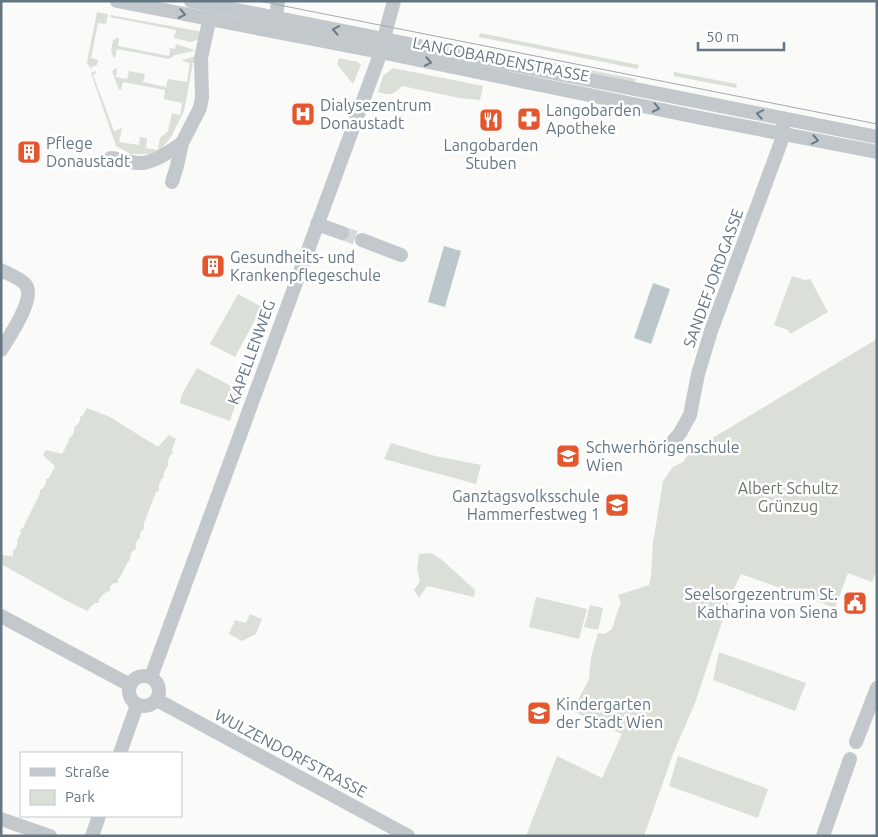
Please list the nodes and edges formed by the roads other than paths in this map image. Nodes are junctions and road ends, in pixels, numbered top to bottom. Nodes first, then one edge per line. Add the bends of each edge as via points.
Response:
1 (117, 1) edge
2 (191, 1) edge
3 (278, 1) edge
4 (394, 1) edge
5 (211, 12) junction
6 (243, 13) edge
7 (276, 18) junction
8 (382, 46) junction
9 (782, 119) junction
10 (783, 133) junction
11 (877, 137) edge
12 (182, 143) junction
13 (877, 152) edge
14 (111, 158) dead end
15 (172, 182) dead end
16 (318, 224) junction
17 (342, 233) tunnel mouth
18 (362, 240) tunnel mouth
19 (401, 255) dead end
20 (1, 270) edge
21 (1, 350) edge
22 (670, 445) dead end
23 (1, 616) edge
24 (151, 677) junction
25 (130, 685) junction
26 (877, 688) edge
27 (157, 700) junction
28 (137, 705) junction
29 (856, 742) dead end
30 (120, 752) edge
31 (850, 759) dead end
32 (99, 817) edge
33 (1, 820) edge
34 (50, 836) edge
35 (92, 836) edge
36 (408, 836) edge
37 (823, 836) edge

1 -> 5 street, LANGOBARDENSTRASSE
2 - 5 street, LANGOBARDENSTRASSE
3 - 7 street
4 - 8 street, KAPELLENWEG
5 - 6 street, LANGOBARDENSTRASSE
5 - 12 street via 201,58 200,108
6 - 7 street, LANGOBARDENSTRASSE
6 - 8 street, LANGOBARDENSTRASSE
8 -> 7 street, LANGOBARDENSTRASSE
9 -> 8 street, LANGOBARDENSTRASSE
8 -> 10 street, LANGOBARDENSTRASSE via 706,119
8 - 16 street, KAPELLENWEG
9 - 10 street, SANDEFJORDGASSE
9 - 11 street, LANGOBARDENSTRASSE
10 -> 13 street, LANGOBARDENSTRASSE
10 - 22 street, SANDEFJORDGASSE via 711,331 690,415
12 - 14 street via 153,161 141,163
12 - 15 street
16 - 17 street
16 - 24 street, KAPELLENWEG
18 - 19 street
20 - 21 street via 23,282 28,292 27,304
23 - 25 street
24 - 25 street via 135,679
24 - 27 street via 158,684 160,693
25 - 28 street via 129,693
26 - 29 street
27 - 28 street via 144,707
27 - 36 street, WULZENDORFSTRASSE
28 - 30 street
31 - 37 street
32 - 35 street
33 - 34 street

